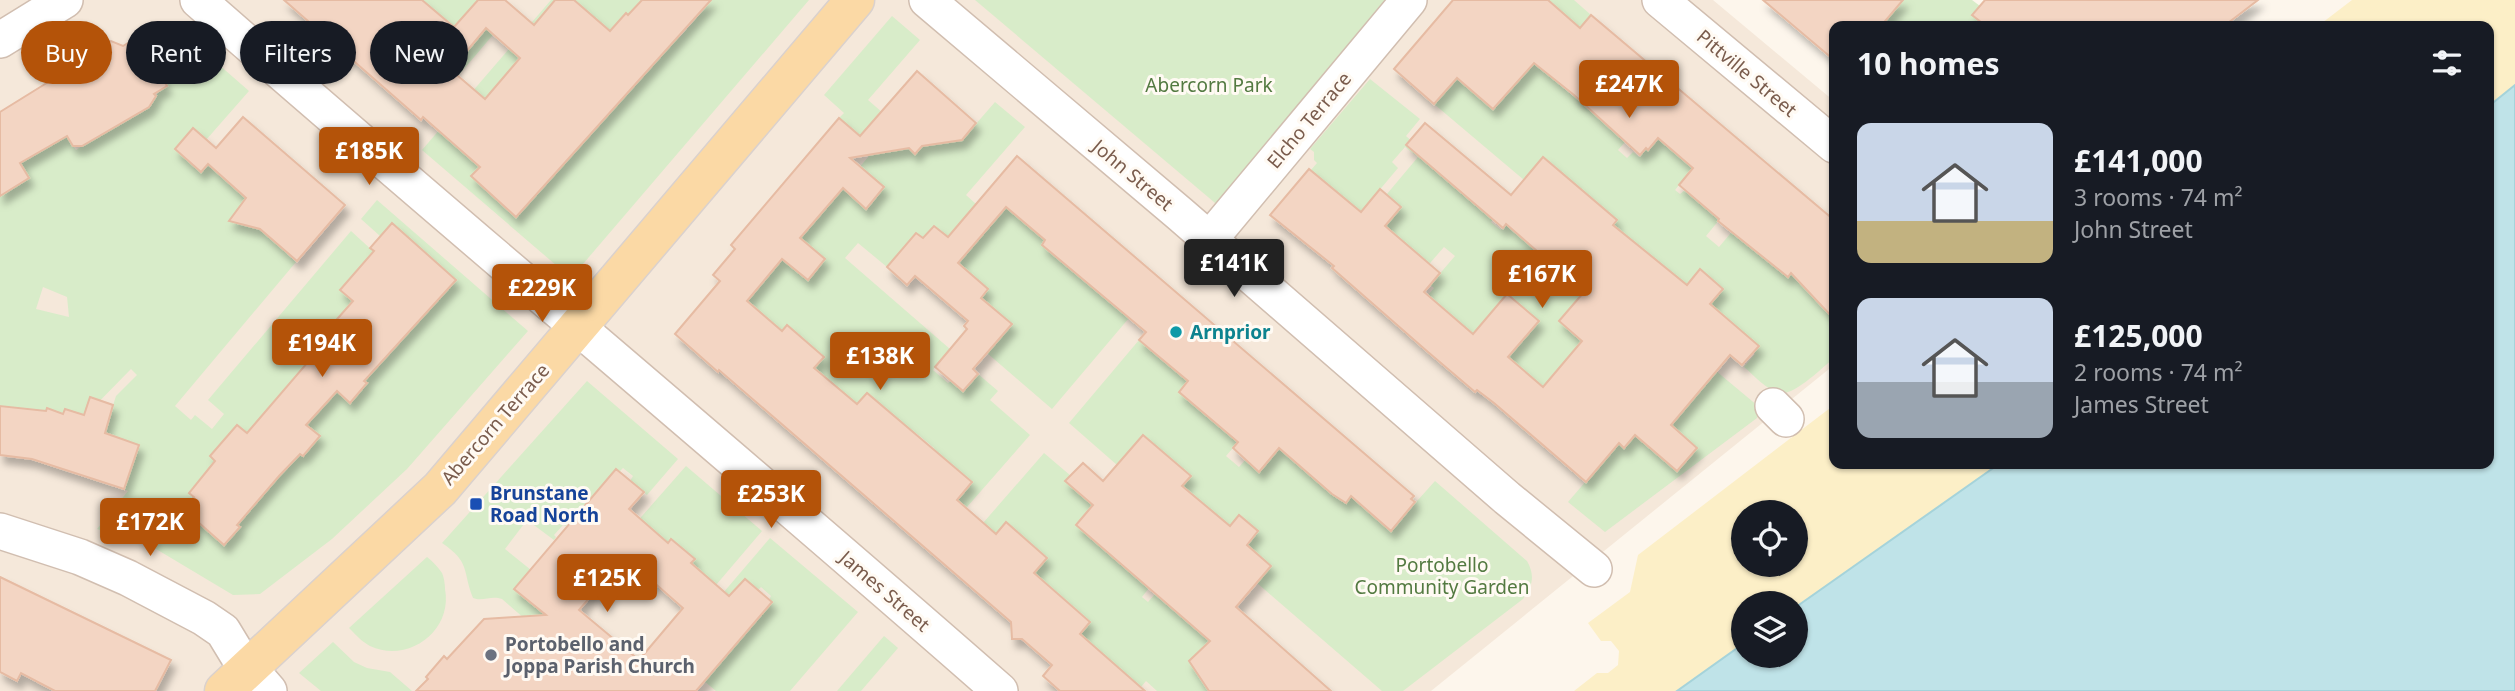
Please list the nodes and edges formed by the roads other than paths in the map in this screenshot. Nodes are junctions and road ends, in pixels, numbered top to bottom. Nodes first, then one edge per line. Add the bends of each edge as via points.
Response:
1 (65, 0) edge
2 (198, 0) edge
3 (855, 0) edge
4 (927, 0) edge
5 (1409, 0) edge
6 (1660, 0) edge
7 (0, 40) edge
8 (1829, 141) edge
9 (1209, 240) junction
10 (578, 327) junction
11 (0, 531) edge
12 (1586, 562) dead end
13 (247, 683) edge
14 (1000, 691) edge

1 - 7 street
2 - 10 street, James Street
3 - 10 main road, Abercorn Terrace
4 - 9 street, John Street
5 - 9 street, Elcho Terrace
6 - 8 street, Pittville Street
9 - 12 street, John Street
10 - 13 main road, Abercorn Terrace via 440,489
10 - 14 street, James Street
11 - 13 street via 80,557 217,625

